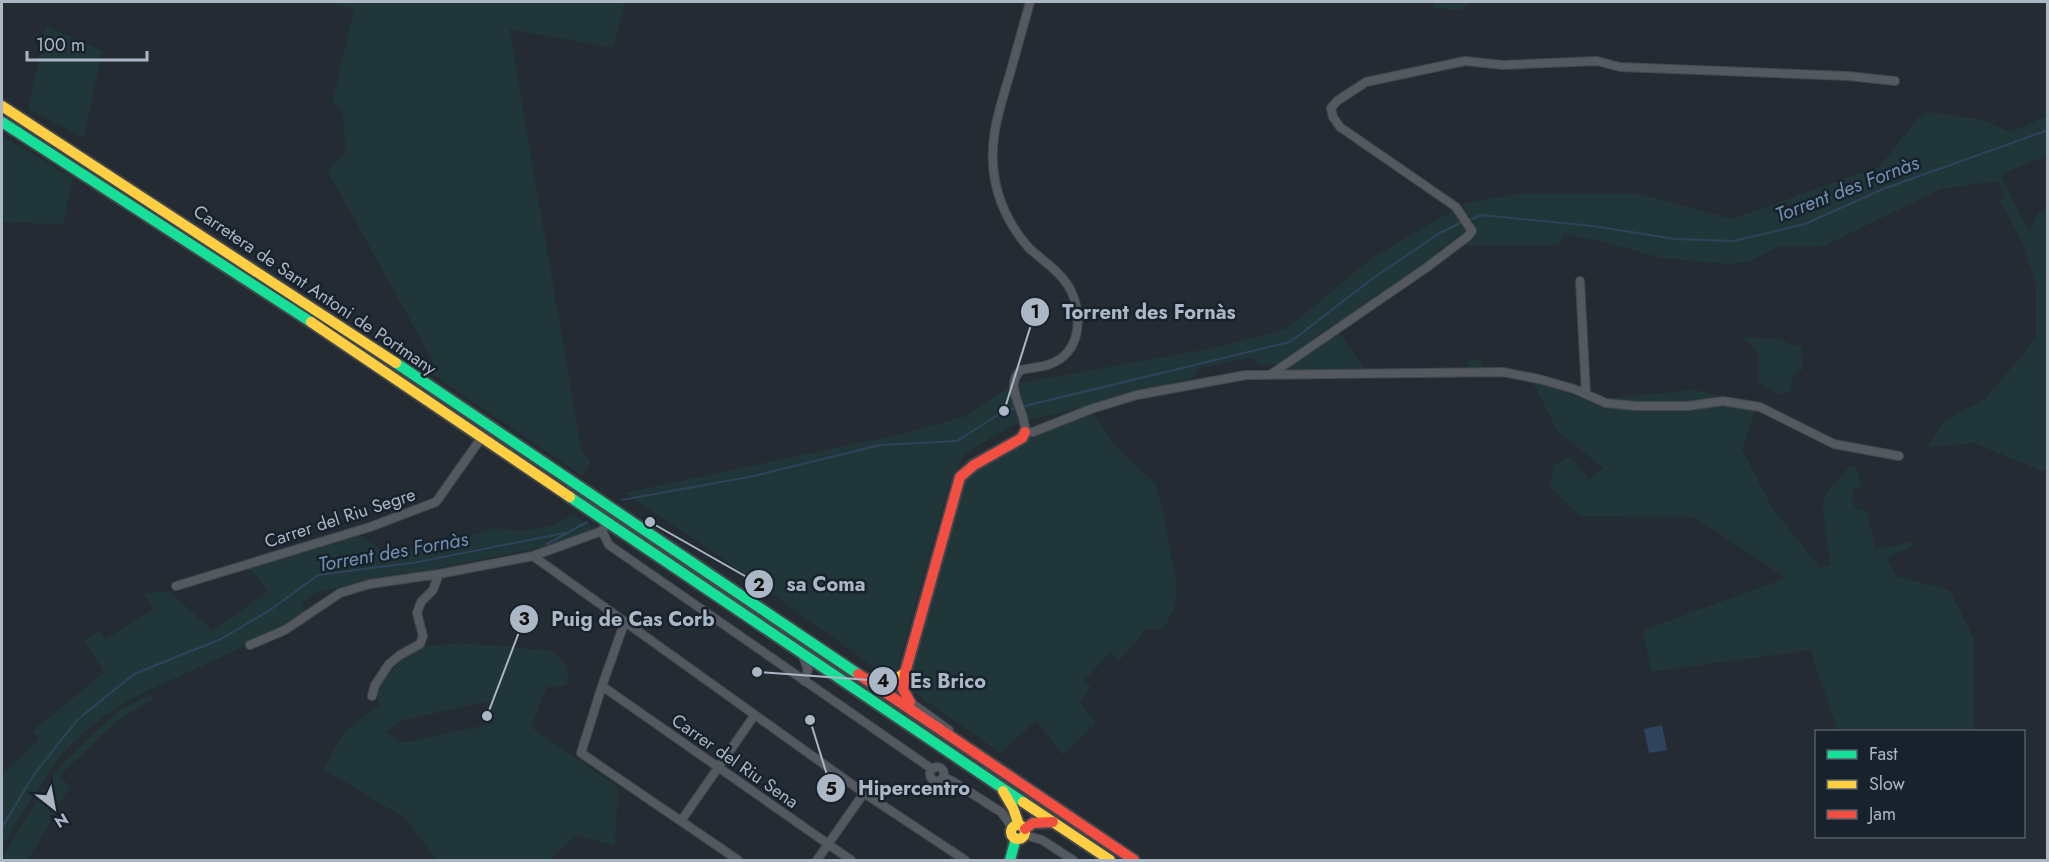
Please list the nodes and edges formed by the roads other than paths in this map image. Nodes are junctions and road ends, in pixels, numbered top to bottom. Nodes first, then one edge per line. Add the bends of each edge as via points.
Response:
1 (1030, 2) edge
2 (1894, 81) dead end
3 (2, 106) edge
4 (2, 122) edge
5 (1580, 281) dead end
6 (1269, 375) junction
7 (1586, 394) junction
8 (1025, 426) junction
9 (482, 437) junction
10 (1899, 456) dead end
11 (604, 526) junction
12 (532, 556) junction
13 (439, 574) junction
14 (176, 586) dead end
15 (625, 621) junction
16 (250, 645) dead end
17 (800, 652) junction
18 (904, 673) junction
19 (864, 678) junction
20 (804, 681) junction
21 (602, 686) junction
22 (372, 696) dead end
23 (910, 702) joint
24 (754, 716) junction
25 (962, 744) junction
26 (717, 769) junction
27 (1001, 787) junction
28 (864, 793) junction
29 (681, 821) junction
30 (1053, 822) junction
31 (1019, 831) junction
32 (828, 844) junction
33 (738, 861) edge
34 (817, 861) edge
35 (851, 861) edge
36 (965, 861) edge
37 (1010, 861) edge
38 (1073, 861) edge
39 (1110, 861) edge
40 (1134, 861) edge

1 - 8 street via 994,127 996,184 1007,215 1020,236 1071,290 1078,327 1070,350 1061,358 1017,374 1013,383
2 - 6 street via 1620,68 1597,61 1465,61 1366,82 1331,108 1340,127 1456,207 1472,231 1426,268
3 - 19 main road, Carretera de Sant Antoni de Portmany via 314,308
4 - 9 main road, Carretera de Sant Antoni de Portmany via 218,260
5 - 7 street
6 - 7 street via 1503,372
6 - 8 street via 1246,375 1137,395 1033,432
7 - 10 street via 1606,403 1636,406 1723,401 1760,407 1834,444
8 - 18 main road via 1022,438 960,477
9 - 11 main road, Carretera de Sant Antoni de Portmany
9 - 14 street, Carrer del Riu Segre via 436,502 370,527
11 - 12 street
11 - 17 main road, Carretera de Sant Antoni de Portmany
11 - 20 street via 609,545
12 - 13 street
12 - 15 street
13 - 16 street via 370,584 340,593 285,630
13 - 22 street via 417,613 423,636 420,644 389,664
15 - 21 street
15 - 24 street
17 - 20 street via 808,670
17 - 27 main road, Carretera de Sant Antoni de Portmany
18 - 19 main road via 890,683
18 - 23 main road via 903,689
19 - 25 main road, Carretera de Sant Antoni de Portmany
20 - 31 street via 932,769 942,769 943,777 1000,812
21 - 26 street, Carrer del Riu Sena
21 - 29 street via 581,753
23 - 25 street via 944,725
24 - 26 street
24 - 28 street
25 - 40 main road, Carretera de Sant Antoni de Portmany
26 - 29 street
26 - 32 street, Carrer del Riu Sena
27 - 30 main road, Carretera de Sant Antoni de Portmany
27 - 31 main road
28 - 32 street
28 - 36 street
29 - 33 street
30 - 31 main road via 1033,823
30 - 39 main road, Carretera de Sant Antoni de Portmany
31 - 37 main road
31 - 38 street via 1042,840
32 - 34 street
32 - 35 street, Carrer del Riu Sena

